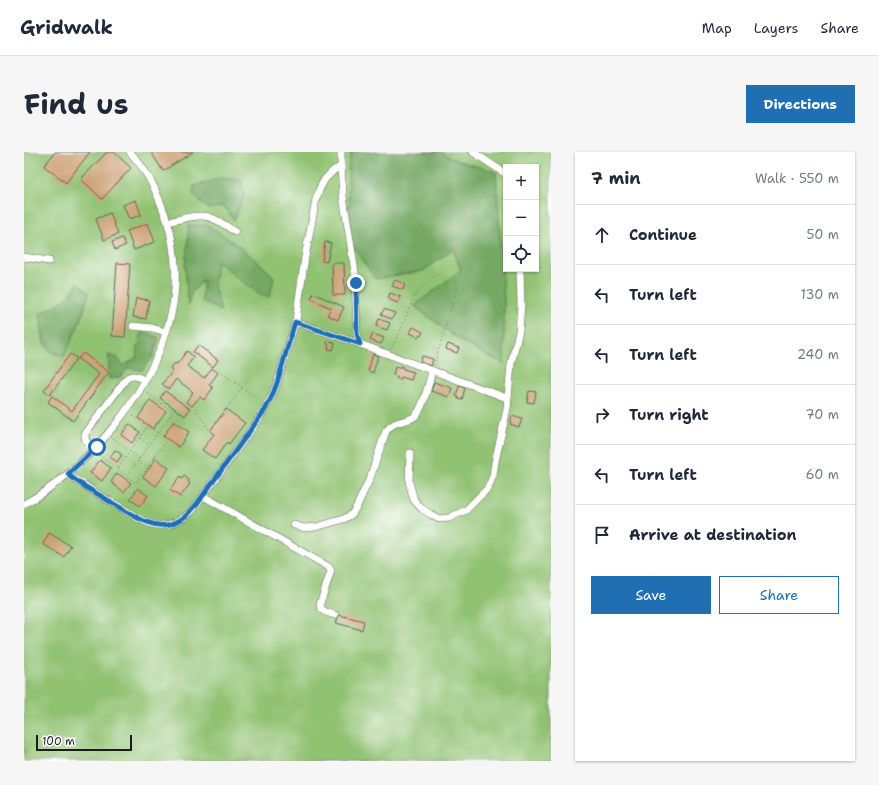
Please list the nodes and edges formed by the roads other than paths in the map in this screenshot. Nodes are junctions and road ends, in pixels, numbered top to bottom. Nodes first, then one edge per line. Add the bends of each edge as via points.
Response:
1 (130, 152) edge
2 (341, 152) edge
3 (473, 152) edge
4 (341, 167) junction
5 (503, 172) edge
6 (168, 222) junction
7 (235, 232) dead end
8 (24, 257) edge
9 (48, 261) dead end
10 (520, 272) edge
11 (295, 322) junction
12 (133, 326) dead end
13 (166, 332) junction
14 (360, 344) junction
15 (432, 371) junction
16 (144, 380) junction
17 (507, 398) junction
18 (94, 450) junction
19 (410, 453) dead end
20 (68, 474) junction
21 (203, 496) junction
22 (25, 501) edge
23 (294, 524) dead end
24 (335, 615) dead end

1 - 6 street via 148,176
2 - 4 street
3 - 5 street
4 - 11 street via 325,179 316,199
4 - 14 street via 342,196 355,268 357,334
6 - 7 street via 198,216 210,218
6 - 13 street via 175,277 172,309
8 - 9 street
10 - 17 street via 520,320
11 - 14 street
11 - 21 street via 277,383 267,406
12 - 13 street
13 - 16 street
14 - 15 street
15 - 17 street
15 - 23 street via 418,414 394,424 386,431 370,478 353,513 344,519 316,527 304,528
16 - 18 street via 126,410
16 - 18 street via 133,375 128,376 85,434 86,441
17 - 19 street via 493,476 488,488 466,510 449,518 439,518 421,508 414,500 409,482
18 - 20 street
20 - 21 street via 138,518 157,525 183,518
20 - 22 street via 41,494
21 - 24 street via 329,567 331,571 320,608

